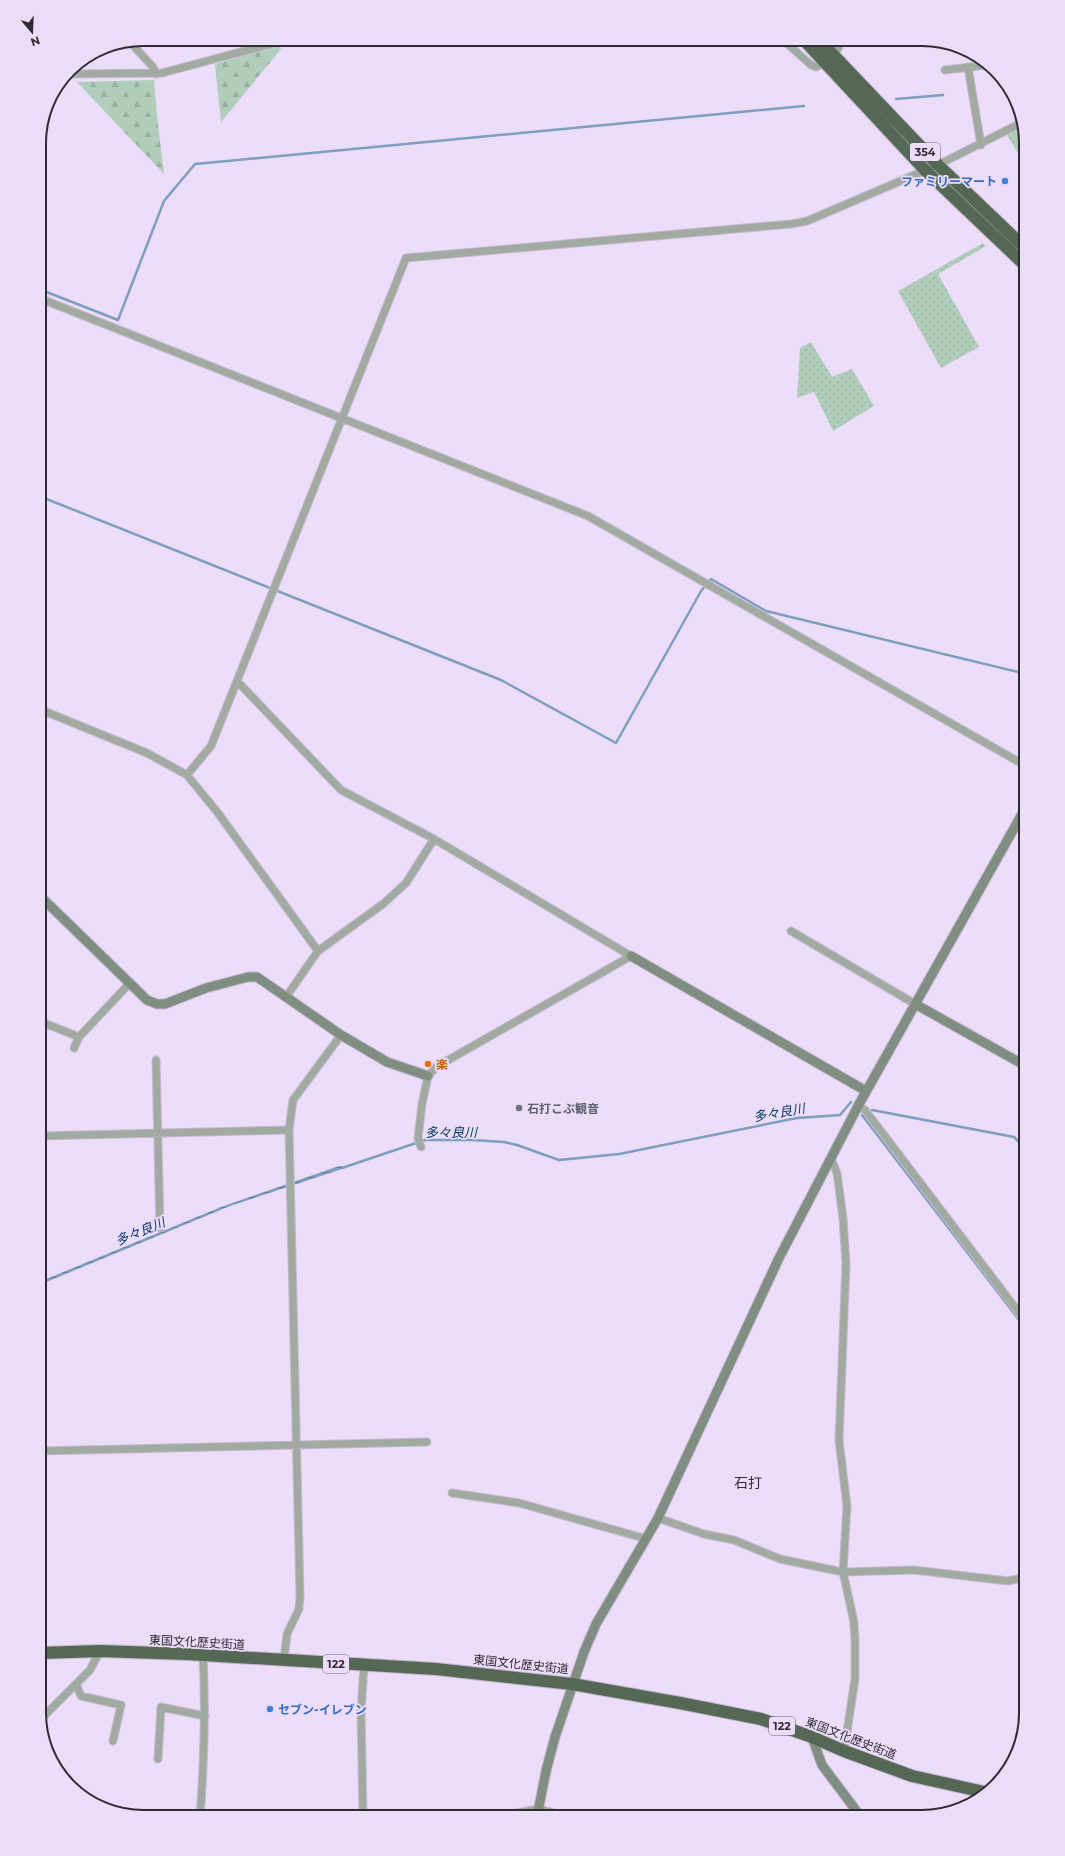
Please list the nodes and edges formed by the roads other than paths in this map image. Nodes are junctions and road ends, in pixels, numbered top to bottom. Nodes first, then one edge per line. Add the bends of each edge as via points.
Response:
1 (262, 46) edge
2 (790, 46) edge
3 (813, 46) edge
4 (822, 46) edge
5 (839, 46) edge
6 (135, 47) edge
7 (829, 58) junction
8 (981, 66) edge
9 (968, 67) junction
10 (946, 70) dead end
11 (75, 74) edge
12 (156, 74) junction
13 (1017, 125) edge
14 (981, 144) junction
15 (938, 165) junction
16 (925, 170) junction
17 (1019, 242) edge
18 (1019, 259) edge
19 (46, 301) edge
20 (342, 418) junction
21 (237, 681) junction
22 (46, 712) edge
23 (1019, 762) edge
24 (187, 775) junction
25 (1019, 819) edge
26 (434, 839) junction
27 (46, 902) edge
28 (791, 931) dead end
29 (318, 950) junction
30 (631, 956) junction
31 (129, 984) junction
32 (286, 997) junction
33 (914, 1004) junction
34 (46, 1024) edge
35 (341, 1036) junction
36 (78, 1037) junction
37 (74, 1048) dead end
38 (156, 1060) dead end
39 (1019, 1062) edge
40 (428, 1076) junction
41 (866, 1091) junction
42 (858, 1106) junction
43 (289, 1130) junction
44 (159, 1134) junction
45 (46, 1136) edge
46 (421, 1147) dead end
47 (831, 1159) junction
48 (160, 1228) dead end
49 (1019, 1313) edge
50 (427, 1442) dead end
51 (297, 1446) junction
52 (46, 1451) edge
53 (452, 1493) dead end
54 (658, 1518) junction
55 (647, 1539) junction
56 (843, 1572) junction
57 (1019, 1579) edge
58 (100, 1651) junction
59 (46, 1652) edge
60 (203, 1656) junction
61 (284, 1660) junction
62 (364, 1666) junction
63 (76, 1684) junction
64 (572, 1684) junction
65 (46, 1713) edge
66 (205, 1716) junction
67 (812, 1737) junction
68 (113, 1741) dead end
69 (844, 1751) junction
70 (158, 1759) dead end
71 (980, 1791) edge
72 (201, 1810) edge
73 (364, 1810) edge
74 (539, 1810) edge
75 (855, 1810) edge

1 - 12 street
2 - 7 street via 816,67
3 - 7 highway, 354
4 - 7 highway, 354
5 - 7 street
6 - 12 street via 154,67
7 - 15 highway, 354
7 - 16 highway, 354
8 - 9 street
9 - 10 street
9 - 14 street
11 - 12 street
13 - 14 street
14 - 15 street
15 - 16 street
15 - 17 highway, 354
16 - 18 highway, 354
16 - 20 street via 806,221 790,224 406,258
19 - 20 street
20 - 21 street
20 - 23 street via 588,516
21 - 24 street via 211,746
21 - 26 street via 341,790
22 - 24 street via 147,753
24 - 29 street via 218,812
25 - 33 street
26 - 29 street via 406,883 383,904
26 - 30 street
27 - 31 street
28 - 33 street
29 - 32 street
30 - 40 street via 436,1067
30 - 41 street
31 - 32 street via 147,1000 157,1004 165,1004 206,988 248,977 263,980
31 - 36 street
32 - 35 street
33 - 39 street
33 - 41 street
34 - 36 street
35 - 40 street via 387,1062
35 - 43 street via 293,1100
36 - 37 street
38 - 44 street
40 - 46 street via 418,1138
41 - 42 street
42 - 47 street
42 - 49 street via 865,1110
43 - 44 street
43 - 51 street
44 - 45 street
44 - 48 street
47 - 54 street via 778,1258
47 - 56 street via 837,1173 846,1264 839,1440 847,1506
50 - 51 street
51 - 52 street
51 - 61 street via 300,1596 299,1609 287,1634
53 - 55 street via 519,1503
54 - 55 street
54 - 56 street via 704,1534 734,1540 780,1559
55 - 64 street via 596,1624
56 - 57 street via 914,1570 1008,1581
56 - 69 street via 854,1622 855,1642 855,1679
58 - 59 highway, 東国文化歴史街道 / 122
58 - 60 highway, 東国文化歴史街道 / 122
58 - 63 street via 90,1670
60 - 61 highway, 東国文化歴史街道 / 122
60 - 66 street
61 - 62 highway, 東国文化歴史街道 / 122
62 - 64 highway, 東国文化歴史街道 / 122 via 436,1669
62 - 73 street via 361,1710
63 - 65 street
63 - 68 street via 81,1696 121,1705
64 - 67 highway, 東国文化歴史街道 / 122 via 734,1713 761,1719
64 - 74 street via 554,1737
66 - 70 street via 161,1707
66 - 72 street
67 - 69 highway, 東国文化歴史街道 / 122
67 - 75 street via 822,1765
69 - 71 highway, 東国文化歴史街道 / 122 via 912,1776

